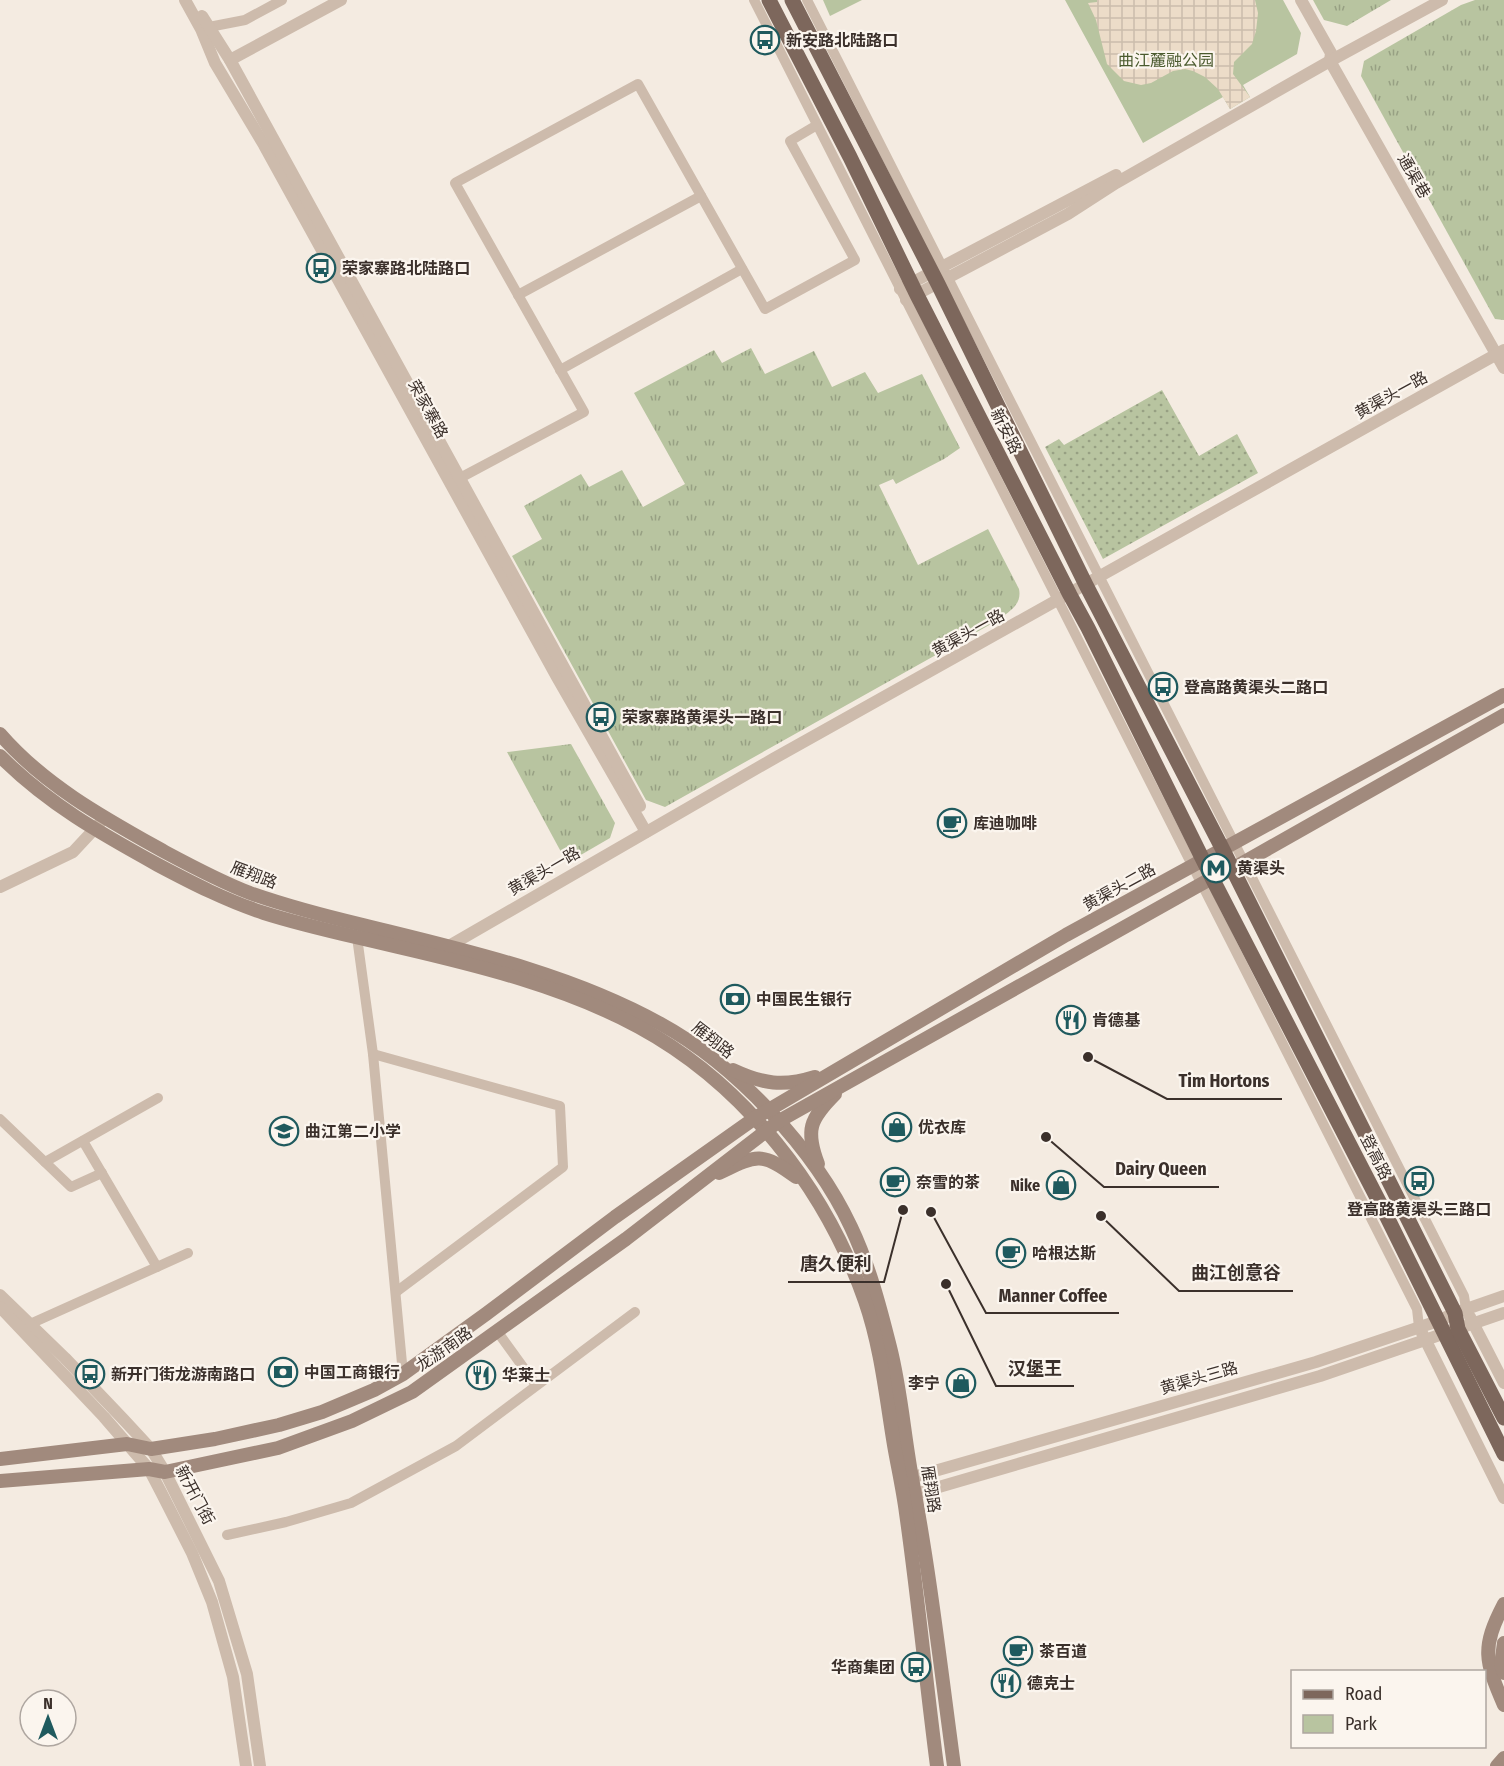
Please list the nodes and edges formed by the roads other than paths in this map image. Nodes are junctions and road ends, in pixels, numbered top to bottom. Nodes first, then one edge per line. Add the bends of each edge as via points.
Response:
1 (185, 0) edge
2 (194, 0) edge
3 (282, 0) edge
4 (341, 0) edge
5 (754, 0) edge
6 (770, 0) edge
7 (792, 0) edge
8 (807, 0) edge
9 (1301, 0) edge
10 (1425, 0) edge
11 (1442, 0) edge
12 (208, 27) junction
13 (1330, 57) junction
14 (230, 60) junction
15 (817, 125) junction
16 (701, 196) junction
17 (742, 269) junction
18 (940, 276) junction
19 (909, 292) junction
20 (518, 294) junction
21 (1500, 352) edge
22 (1504, 368) edge
23 (560, 370) junction
24 (460, 478) junction
25 (1093, 581) junction
26 (1064, 598) junction
27 (1504, 695) edge
28 (1504, 715) edge
29 (0, 734) edge
30 (0, 756) edge
31 (104, 817) junction
32 (94, 830) junction
33 (649, 830) junction
34 (1228, 846) junction
35 (1198, 862) junction
36 (1238, 866) junction
37 (1207, 881) junction
38 (0, 887) edge
39 (357, 937) junction
40 (449, 946) junction
41 (373, 1054) junction
42 (712, 1059) junction
43 (835, 1071) junction
44 (848, 1082) junction
45 (158, 1098) dead end
46 (768, 1110) junction
47 (755, 1118) junction
48 (0, 1119) edge
49 (778, 1121) junction
50 (766, 1130) junction
51 (83, 1140) junction
52 (45, 1162) junction
53 (102, 1173) junction
54 (701, 1182) junction
55 (805, 1183) junction
56 (825, 1183) junction
57 (188, 1253) dead end
58 (157, 1267) junction
59 (396, 1292) junction
60 (0, 1295) edge
61 (1504, 1296) edge
62 (0, 1307) edge
63 (1461, 1311) junction
64 (635, 1312) dead end
65 (1504, 1313) edge
66 (30, 1324) junction
67 (1474, 1324) junction
68 (1419, 1327) junction
69 (1447, 1328) junction
70 (497, 1331) junction
71 (1425, 1340) junction
72 (403, 1374) junction
73 (1504, 1383) edge
74 (536, 1385) junction
75 (1504, 1418) edge
76 (128, 1444) junction
77 (151, 1449) junction
78 (1504, 1454) edge
79 (0, 1459) edge
80 (149, 1469) junction
81 (165, 1472) junction
82 (906, 1480) junction
83 (0, 1481) edge
84 (910, 1496) junction
85 (1504, 1498) edge
86 (227, 1535) dead end
87 (1504, 1604) edge
88 (1504, 1643) edge
89 (1504, 1673) edge
90 (1504, 1705) edge
91 (1504, 1758) edge
92 (246, 1766) edge
93 (260, 1766) edge
94 (937, 1766) edge
95 (954, 1766) edge
96 (1497, 1766) edge

1 - 33 street, 荣家寨路 via 215,63 557,678
2 - 12 street, 荣家寨路
3 - 12 street via 245,20
4 - 14 street
5 - 15 street
6 - 19 main road, 新安路
7 - 18 main road, 新安路
8 - 18 street
9 - 13 street, 通渠巷
10 - 13 street
11 - 13 street
12 - 14 street, 荣家寨路
13 - 18 street via 1068,214
13 - 21 street, 通渠巷
14 - 24 street, 荣家寨路
15 - 17 street via 790,141 855,260 765,309
15 - 19 street
16 - 17 street
16 - 20 street
16 - 20 street via 638,84 455,183
17 - 23 street
18 - 19 street
18 - 25 main road, 新安路
19 - 26 main road, 新安路
20 - 23 street
21 - 22 street, 通渠巷
21 - 25 street, 黄渠头一路
23 - 24 street via 584,412
24 - 33 street, 荣家寨路
25 - 26 street, 黄渠头一路
25 - 34 main road, 新安路
26 - 33 street, 黄渠头一路
26 - 35 main road, 新安路 via 1088,628
27 - 34 main road, 黄渠头二路
28 - 36 main road
29 - 31 main road, 雁翔路 via 46,777
30 - 32 main road, 雁翔路
31 - 32 street
31 - 40 main road, 雁翔路 via 249,892
32 - 38 street via 73,852
32 - 39 main road, 雁翔路 via 234,902
33 - 40 street, 黄渠头一路
34 - 35 main road, 黄渠头二路
34 - 36 main road, 新安路
35 - 37 main road, 新安路
35 - 43 main road, 黄渠头二路
36 - 37 main road
36 - 63 main road, 登高路
37 - 44 main road
37 - 68 street via 1417,1309
37 - 69 main road, 登高路
39 - 41 street
39 - 47 main road, 雁翔路 via 490,970 598,1007 685,1056 737,1098
40 - 42 main road, 雁翔路 via 608,998 672,1030
41 - 59 street
41 - 59 street via 560,1106 563,1167
42 - 43 main road via 766,1082 795,1082
42 - 46 main road, 雁翔路
43 - 46 main road, 黄渠头二路
44 - 49 main road
44 - 56 main road via 817,1112 813,1123 811,1144
45 - 51 street
46 - 47 main road, 黄渠头二路
46 - 49 main road, 雁翔路
47 - 50 main road, 雁翔路
47 - 72 main road, 龙游南路
48 - 52 street
49 - 50 main road, 龙游南路
49 - 56 main road, 雁翔路
50 - 54 main road, 龙游南路
50 - 55 main road, 雁翔路
51 - 52 street
51 - 53 street
52 - 53 street via 71,1187
53 - 58 street
54 - 55 main road via 744,1160 758,1158 777,1163
54 - 70 main road, 龙游南路
55 - 82 main road, 雁翔路 via 845,1253 870,1315
56 - 82 main road, 雁翔路 via 859,1244 880,1309 898,1384
57 - 58 street
58 - 66 street
59 - 72 street
60 - 66 street, 新开门街
61 - 63 street
62 - 76 street, 新开门街
63 - 67 street
63 - 69 main road, 登高路
64 - 74 street
65 - 67 street, 黄渠头三路
66 - 77 street, 新开门街
67 - 69 street, 黄渠头三路
67 - 73 street
68 - 69 street, 黄渠头三路
68 - 71 street
68 - 82 street, 黄渠头三路 via 1316,1362
69 - 71 street, 黄渠头三路
69 - 75 main road, 登高路
69 - 78 main road, 登高路
70 - 74 street
70 - 81 main road, 龙游南路 via 412,1392 352,1421 278,1448
71 - 84 street, 黄渠头三路 via 1320,1376
71 - 85 street
72 - 77 main road, 龙游南路 via 322,1412 279,1425
74 - 86 street via 456,1446 351,1503
76 - 77 main road, 龙游南路
76 - 79 main road, 龙游南路
76 - 80 street, 新开门街
77 - 81 street, 新开门街
80 - 81 main road, 龙游南路
80 - 83 main road, 龙游南路
80 - 92 street, 新开门街 via 212,1602 233,1677
81 - 93 street, 新开门街 via 219,1581 247,1674
82 - 84 main road, 雁翔路
84 - 94 main road, 雁翔路
84 - 95 main road, 雁翔路
87 - 90 main road via 1491,1629 1487,1649 1491,1673
88 - 89 main road
91 - 96 main road

